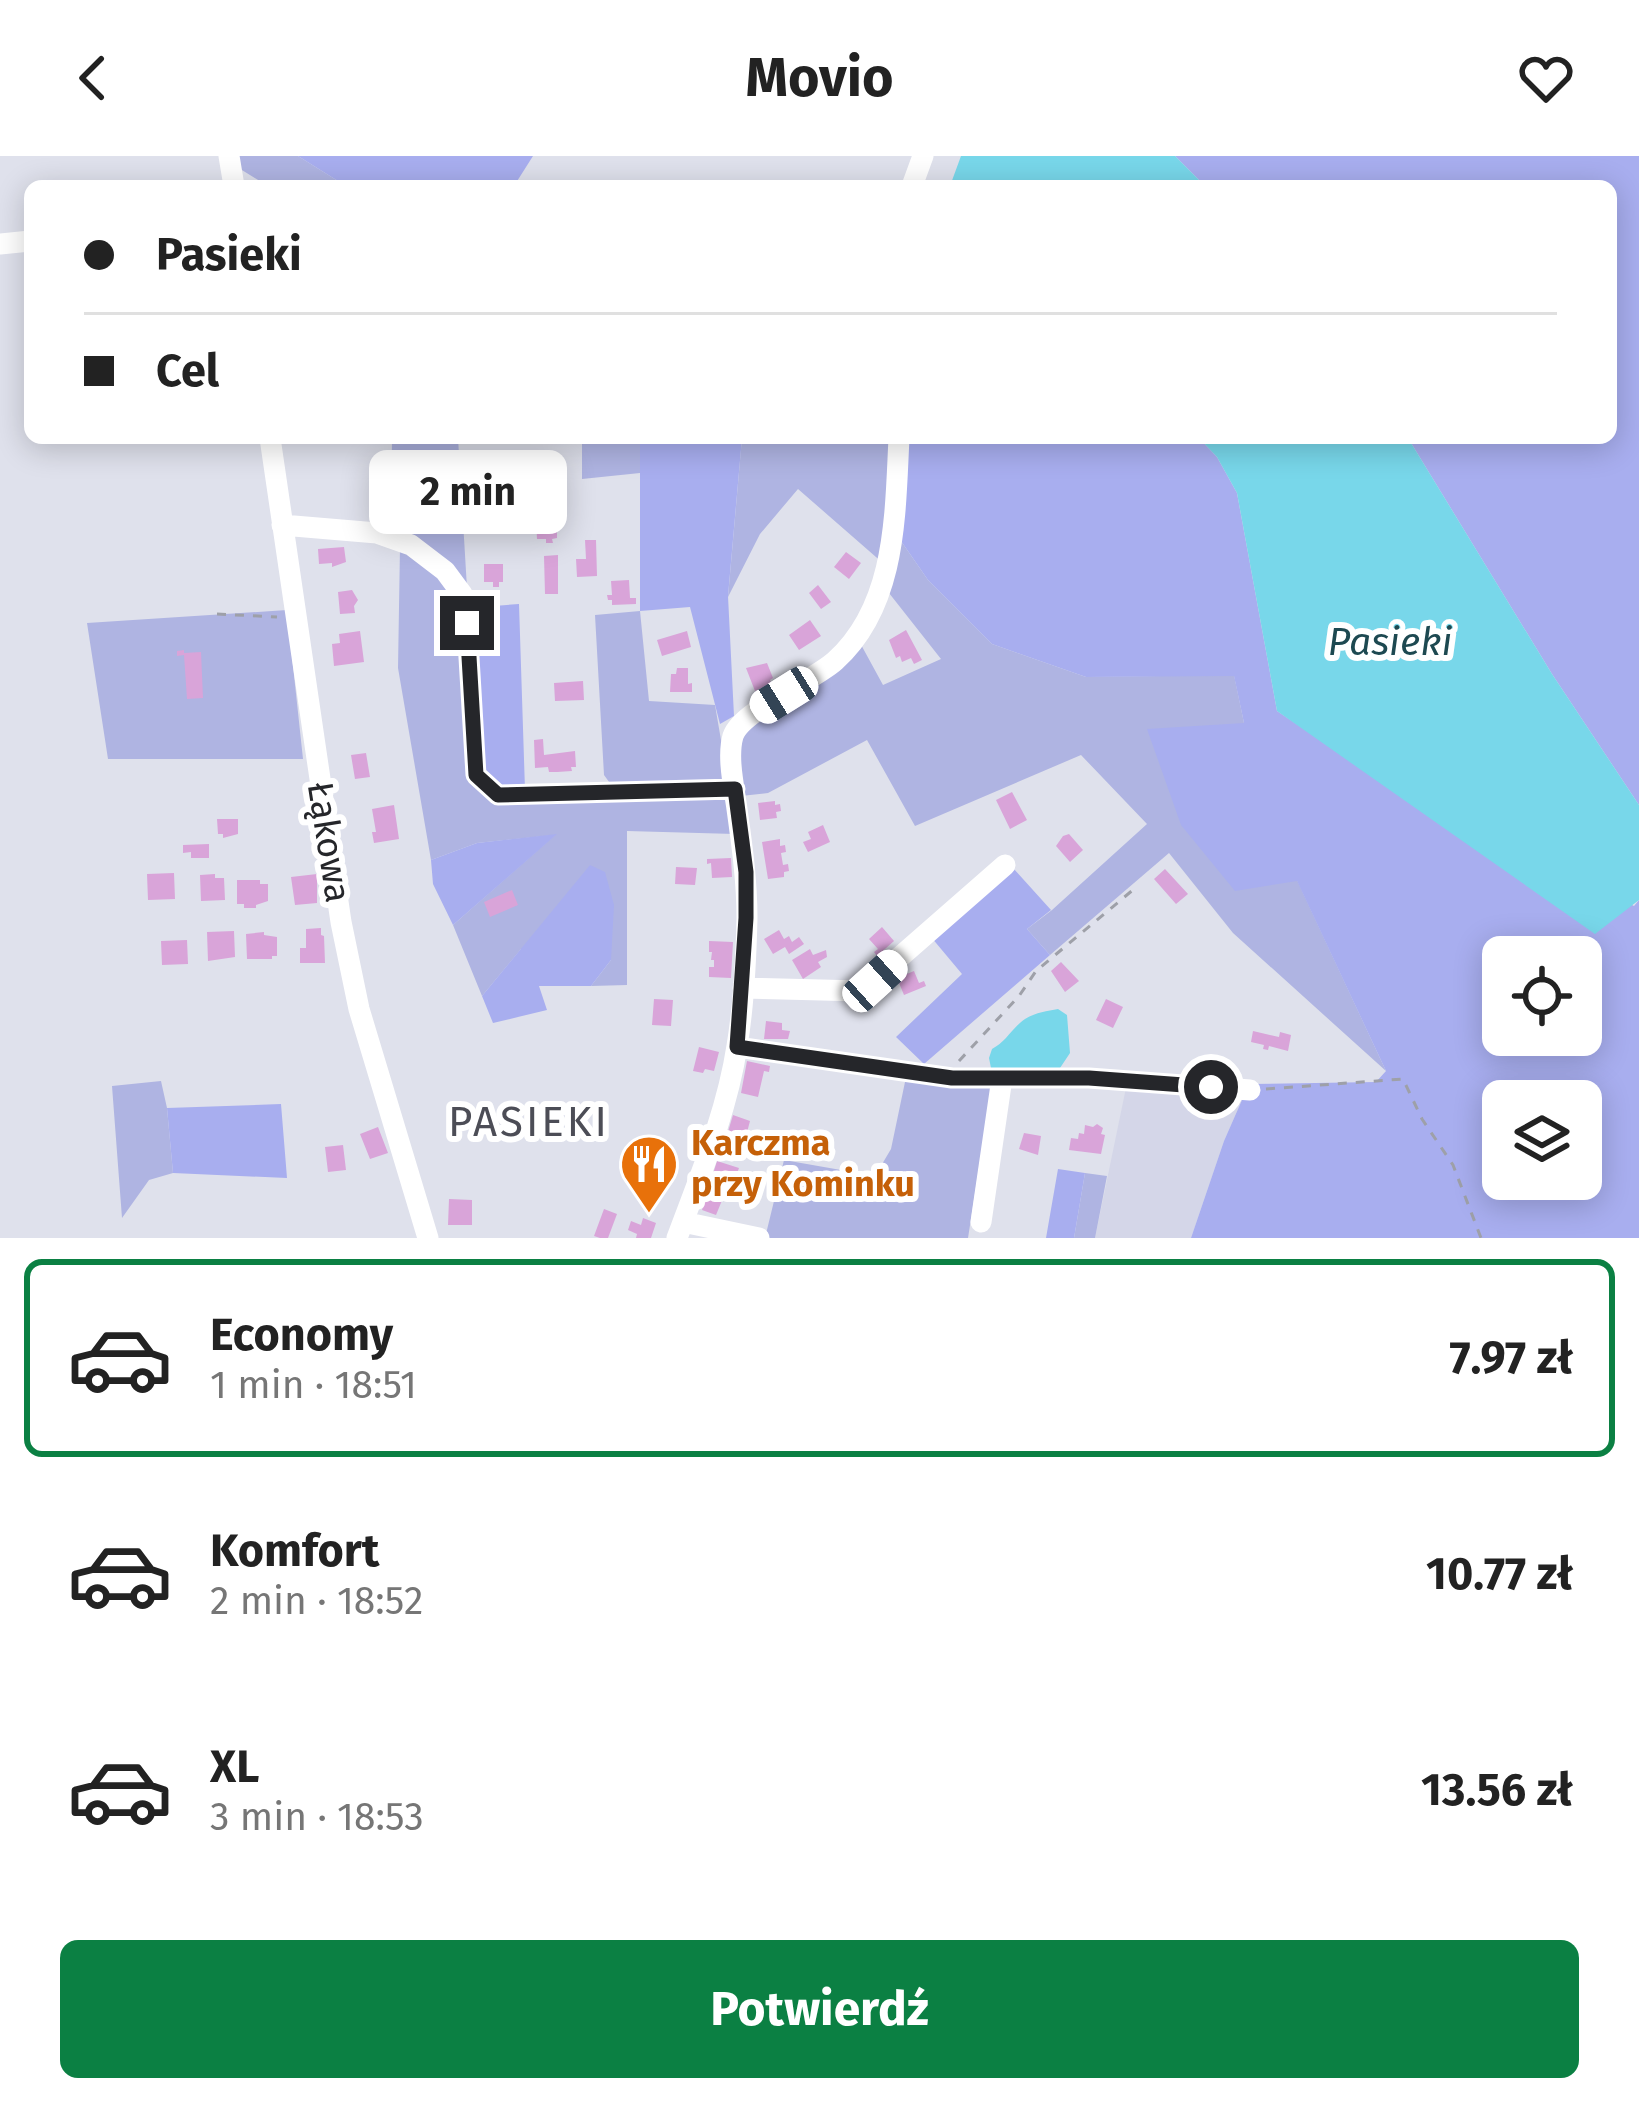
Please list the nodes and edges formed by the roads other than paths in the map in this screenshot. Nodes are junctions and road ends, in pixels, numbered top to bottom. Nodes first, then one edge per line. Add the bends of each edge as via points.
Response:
1 (270, 444) edge
2 (899, 444) edge
3 (282, 525) junction
4 (735, 789) junction
5 (1004, 865) dead end
6 (742, 988) junction
7 (737, 1047) junction
8 (1002, 1078) junction
9 (1250, 1090) road end
10 (981, 1222) dead end
11 (680, 1230) edge
12 (428, 1238) edge
13 (759, 1238) edge

1 - 3 street, Łąkowa
2 - 4 street via 878,598 832,663 737,728
3 - 4 street via 377,533 446,571 467,623 476,775 498,795
3 - 12 street, Łąkowa via 359,1010
4 - 6 street via 746,872
5 - 6 street via 861,991
6 - 7 street
7 - 8 street via 948,1078
7 - 11 street
8 - 9 street
8 - 10 street
11 - 13 street

